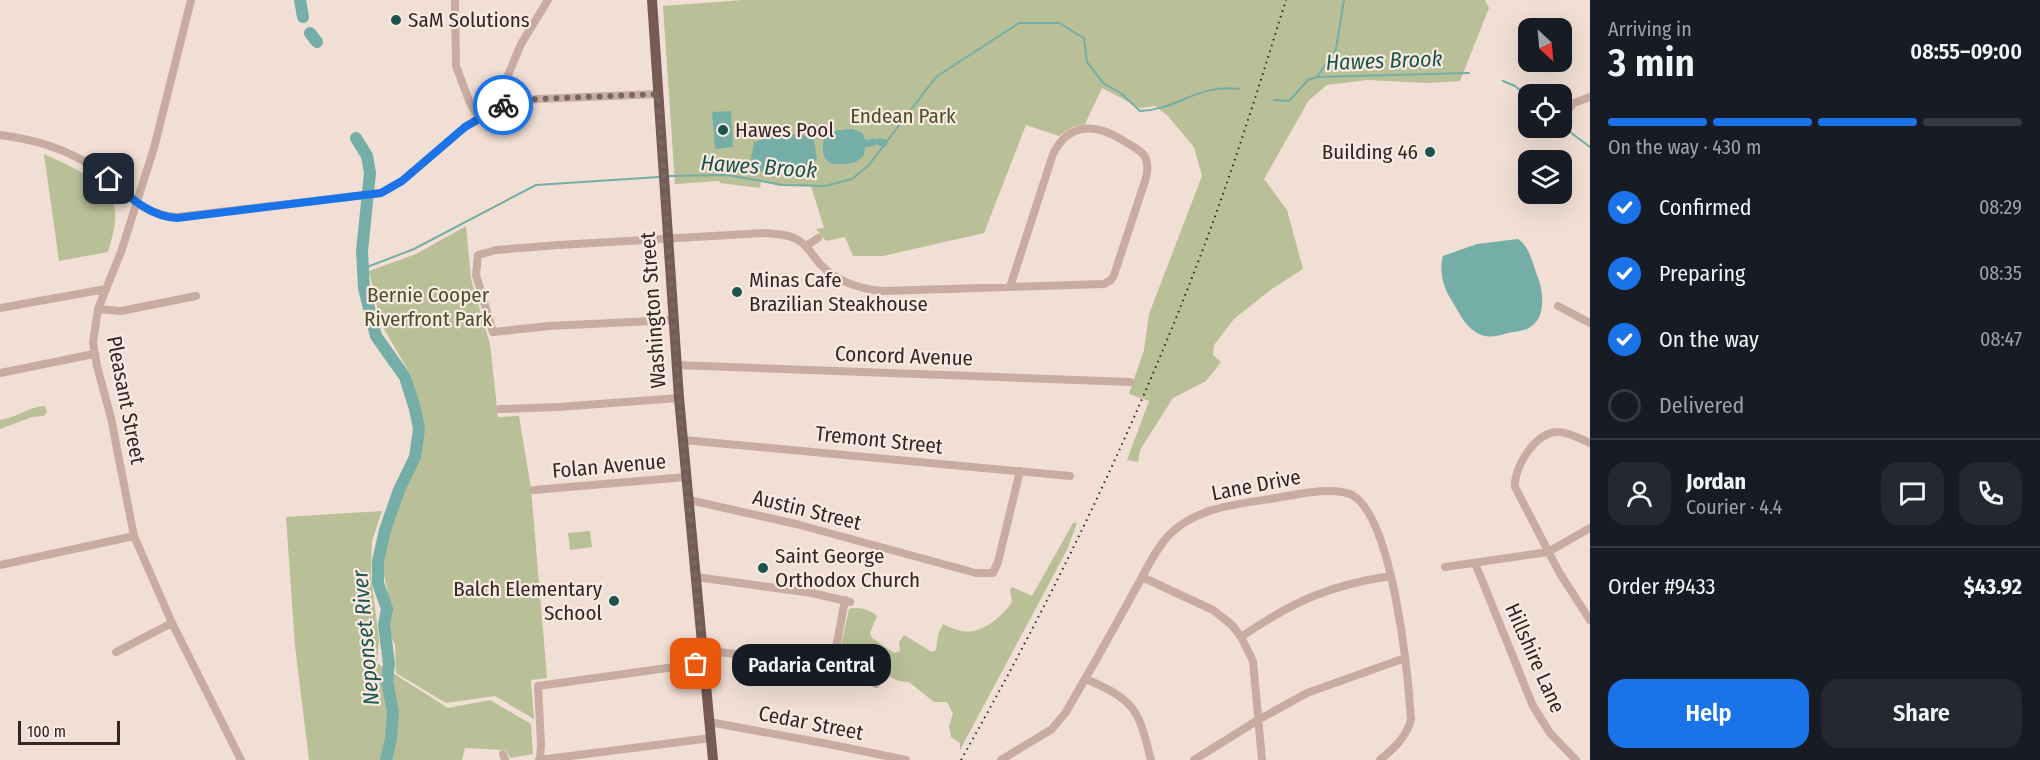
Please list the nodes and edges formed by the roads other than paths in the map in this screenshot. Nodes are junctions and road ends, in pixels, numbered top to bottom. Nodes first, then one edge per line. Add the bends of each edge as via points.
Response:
1 (191, 0) edge
2 (455, 0) edge
3 (548, 0) edge
4 (652, 0) edge
5 (658, 94) junction
6 (1590, 97) edge
7 (1572, 105) edge
8 (494, 109) junction
9 (479, 118) junction
10 (0, 135) edge
11 (138, 203) junction
12 (667, 237) junction
13 (818, 238) dead end
14 (806, 246) junction
15 (1010, 287) junction
16 (106, 289) junction
17 (196, 296) dead end
18 (1558, 306) dead end
19 (0, 308) edge
20 (98, 309) junction
21 (673, 320) junction
22 (1590, 323) edge
23 (94, 354) junction
24 (676, 364) junction
25 (0, 373) edge
26 (1130, 382) dead end
27 (679, 398) junction
28 (500, 409) dead end
29 (684, 440) junction
30 (1590, 443) edge
31 (1020, 471) junction
32 (1070, 476) dead end
33 (686, 477) junction
34 (534, 490) dead end
35 (689, 500) junction
36 (1590, 528) edge
37 (134, 536) junction
38 (1548, 552) junction
39 (1475, 563) junction
40 (0, 565) edge
41 (1445, 567) dead end
42 (696, 576) junction
43 (1391, 576) junction
44 (1143, 577) junction
45 (1590, 621) edge
46 (172, 623) junction
47 (1241, 637) junction
48 (702, 650) junction
49 (116, 652) dead end
50 (1405, 658) junction
51 (703, 663) junction
52 (832, 669) junction
53 (1086, 679) junction
54 (876, 684) dead end
55 (1258, 720) junction
56 (709, 722) junction
57 (711, 738) junction
58 (241, 760) edge
59 (540, 760) edge
60 (713, 760) edge
61 (906, 760) edge
62 (1001, 760) edge
63 (1151, 760) edge
64 (1194, 760) edge
65 (1262, 760) edge
66 (1380, 760) edge
67 (1576, 760) edge

1 - 11 street, Pleasant Street
2 - 9 street via 456,66
3 - 8 street via 520,45
4 - 5 main road, Washington Street
5 - 8 street via 520,101
5 - 12 main road, Washington Street
6 - 7 street
8 - 9 street
9 - 11 street via 402,181 375,195 177,218 158,215
10 - 11 street via 41,142 76,157
11 - 16 street, Pleasant Street
12 - 14 street via 766,233 790,236
12 - 21 main road, Washington Street
12 - 21 street via 484,253 478,255 476,275 493,332
13 - 14 street
14 - 15 street via 833,275 867,290
15 - 15 street via 1104,284 1111,280 1146,178 1143,153 1117,137 1091,129 1075,131 1059,141
16 - 19 street
16 - 20 street, Pleasant Street
17 - 20 street via 130,309
18 - 22 street
20 - 23 street, Pleasant Street
21 - 24 main road, Washington Street
23 - 25 street
23 - 37 street, Pleasant Street
24 - 26 street, Concord Avenue
24 - 27 main road, Washington Street
27 - 28 street
27 - 29 main road, Washington Street
29 - 31 street, Tremont Street
29 - 33 main road, Washington Street
30 - 38 street via 1564,432 1549,433 1524,456 1517,470 1515,487
31 - 32 street, Tremont Street
31 - 35 street, Austin Street via 998,562 993,573 985,574
33 - 34 street, Folan Avenue
33 - 35 main road, Washington Street
35 - 42 main road, Washington Street
36 - 38 street
37 - 40 street
37 - 46 street, Pleasant Street
38 - 39 street
38 - 45 street
39 - 41 street
39 - 67 street, Hillshire Lane via 1533,706 1550,733
42 - 48 main road, Washington Street
42 - 52 street via 848,601
43 - 44 street, Lane Drive via 1367,510 1351,494 1323,492 1230,504 1186,522 1170,535
43 - 47 street via 1307,598 1274,614
43 - 50 street, Lane Drive
44 - 47 street via 1213,610
44 - 53 street, Lane Drive
46 - 49 street
46 - 58 street, Pleasant Street
47 - 55 street via 1252,661
48 - 51 main road, Washington Street
48 - 52 street
50 - 55 street via 1307,693
50 - 66 street, Lane Drive via 1409,729
51 - 56 main road, Washington Street
51 - 59 street via 538,686
52 - 54 street via 868,678
53 - 62 street, Lane Drive via 1052,729
53 - 63 street via 1129,705 1137,715
55 - 64 street
55 - 65 street
56 - 57 main road, Washington Street
56 - 61 street, Cedar Street
57 - 59 street
57 - 60 main road, Washington Street

